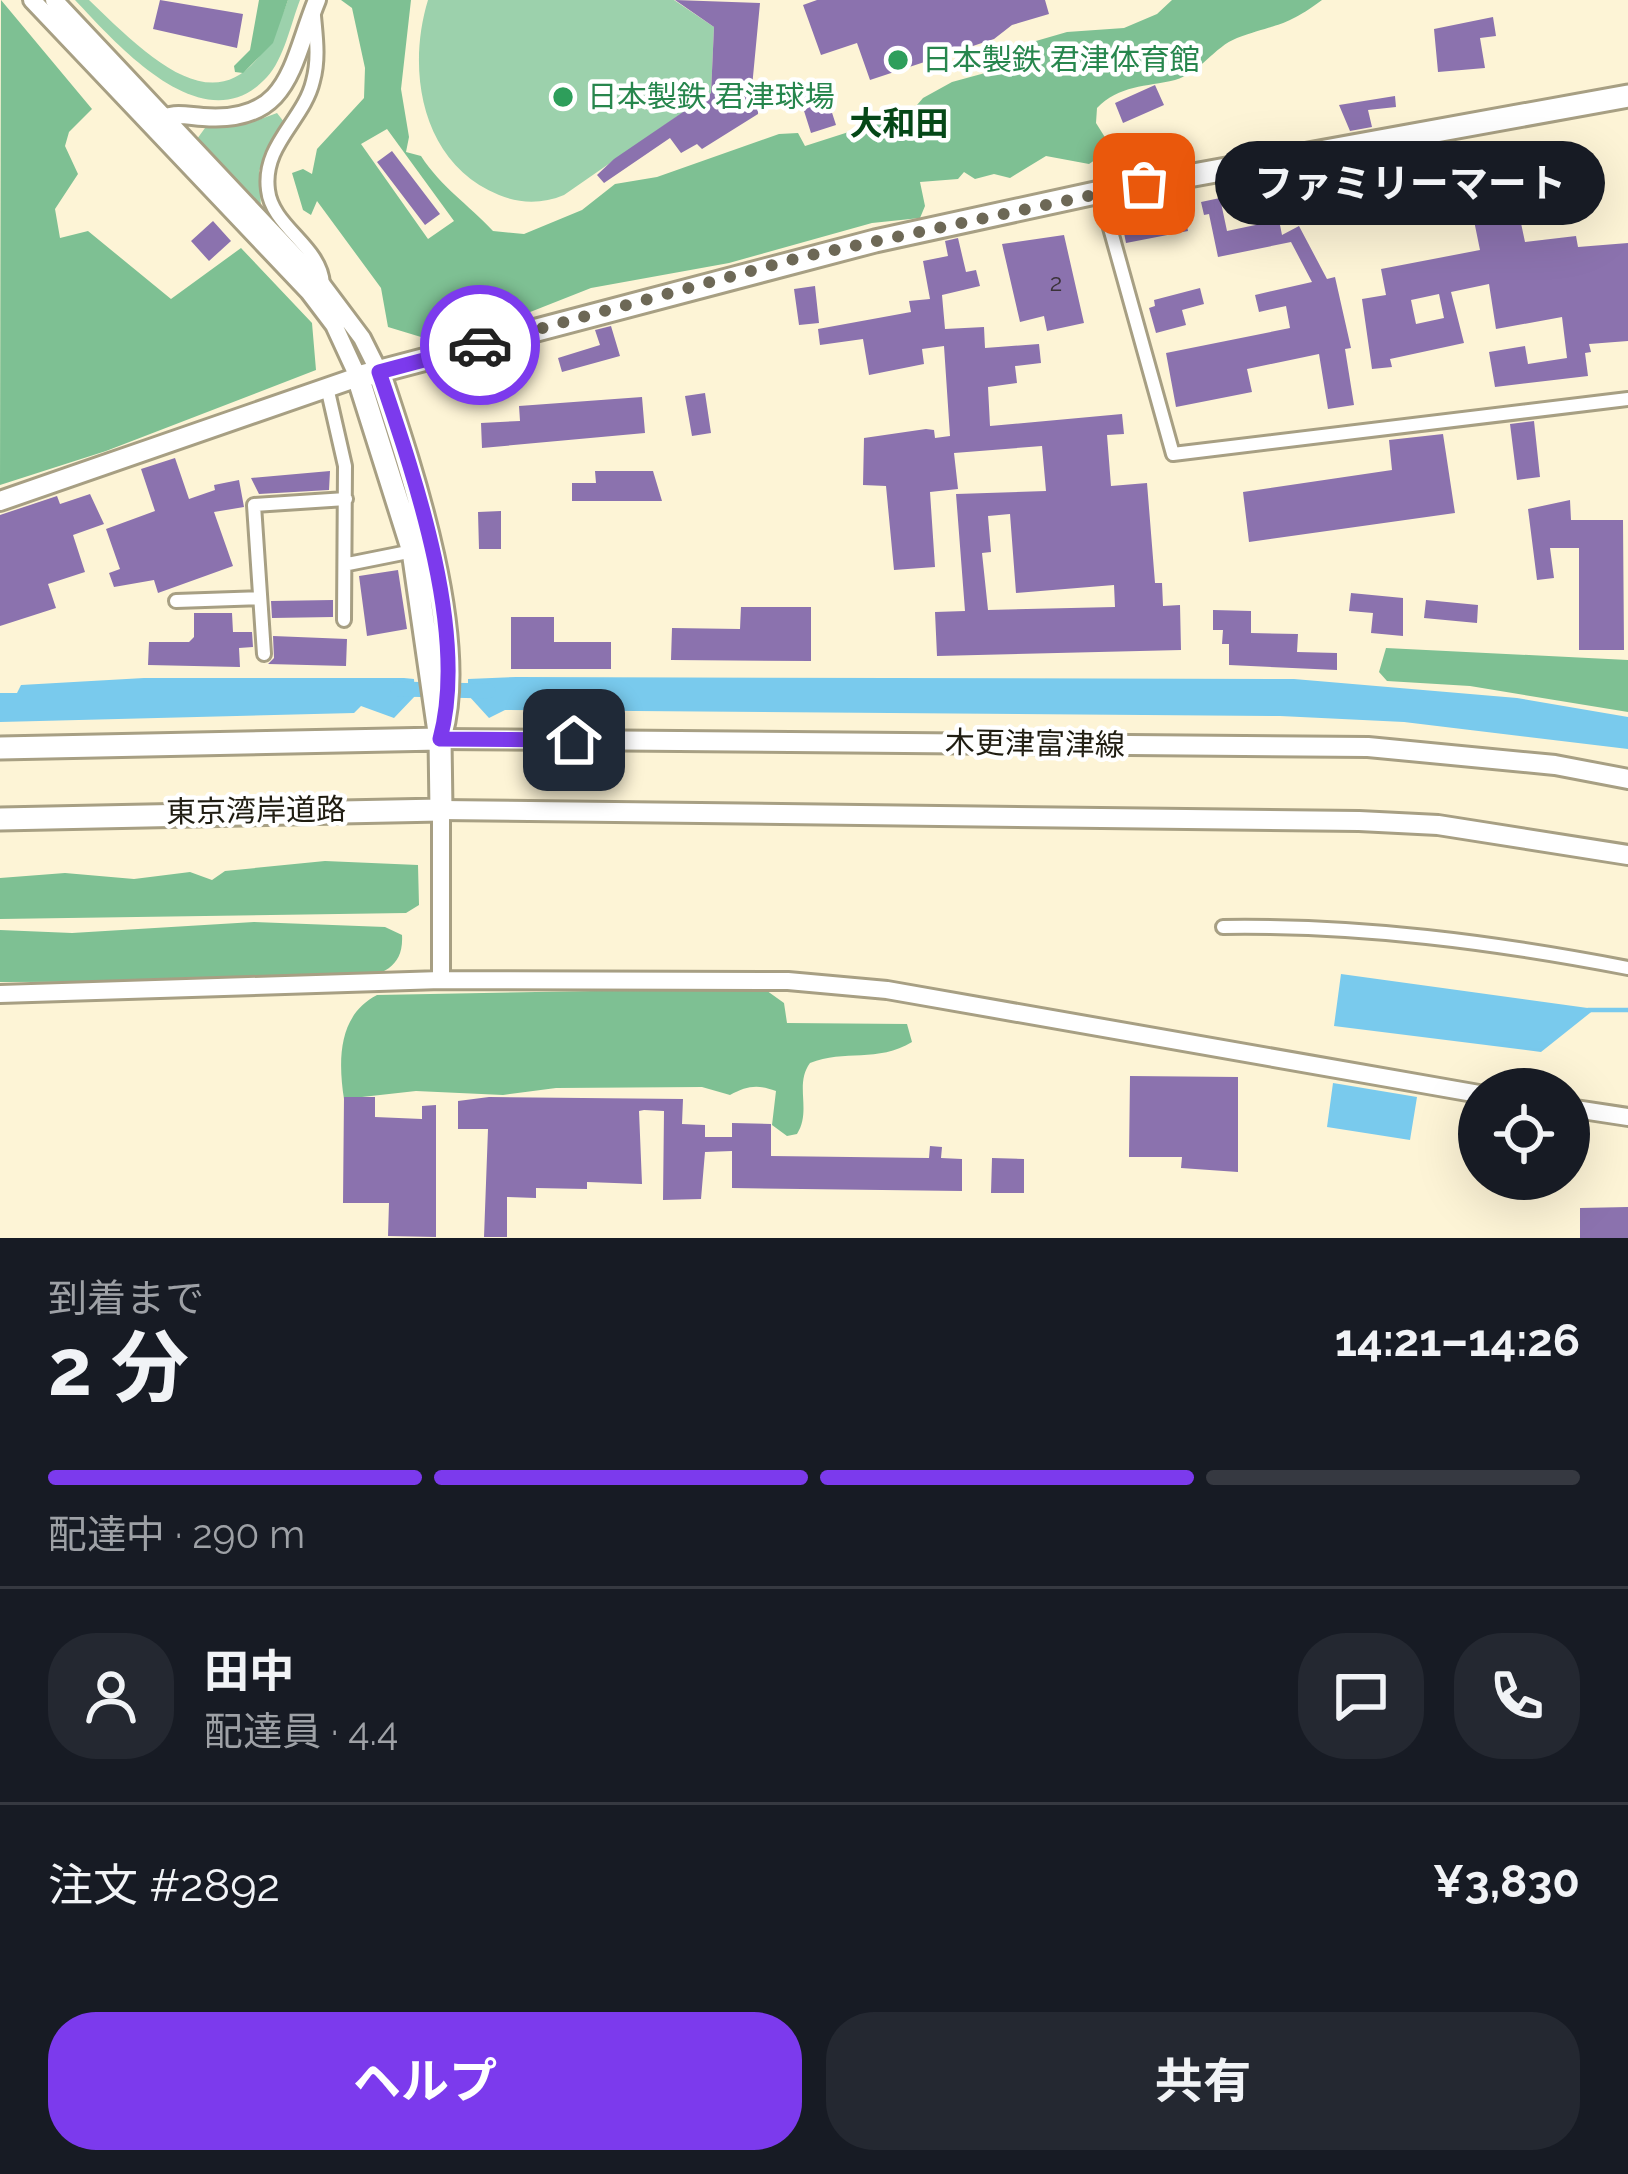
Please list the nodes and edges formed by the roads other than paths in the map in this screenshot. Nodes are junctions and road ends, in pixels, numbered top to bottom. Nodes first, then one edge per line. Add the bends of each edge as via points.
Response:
1 (32, 0) edge
2 (55, 0) edge
3 (316, 4) edge
4 (1628, 96) edge
5 (158, 122) junction
6 (1100, 192) junction
7 (323, 286) junction
8 (369, 375) junction
9 (327, 387) junction
10 (1628, 398) edge
11 (346, 499) junction
12 (0, 501) edge
13 (413, 551) junction
14 (348, 563) junction
15 (260, 598) junction
16 (176, 602) dead end
17 (344, 620) dead end
18 (264, 654) dead end
19 (439, 670) junction
20 (440, 729) junction
21 (0, 748) edge
22 (1628, 779) edge
23 (441, 810) junction
24 (0, 819) edge
25 (1628, 855) edge
26 (1223, 927) dead end
27 (1628, 968) edge
28 (441, 980) junction
29 (0, 994) edge
30 (1458, 1091) edge
31 (1590, 1111) edge
32 (1628, 1117) edge

1 - 5 street
2 - 5 street
3 - 5 street via 288,86 265,106
3 - 7 street via 313,83 274,151 267,188
4 - 6 highway
5 - 7 street
5 - 8 street via 309,292
6 - 8 highway via 802,257
6 - 10 street via 1173,454
7 - 8 street via 362,338
8 - 9 main road
8 - 13 highway
8 - 19 highway via 426,528
9 - 11 street
9 - 12 main road
11 - 14 street
11 - 15 street via 254,505
13 - 14 street
13 - 19 highway
14 - 17 street
15 - 16 street
15 - 18 street
19 - 20 highway
20 - 21 highway
20 - 22 main road, 木更津富津線 via 1368,747
20 - 23 highway
23 - 24 highway, 東京湾岸道路
23 - 25 main road via 1359,821
23 - 28 street
26 - 27 street via 1326,925
28 - 29 street
28 - 30 street via 788,981 887,990
31 - 32 street

